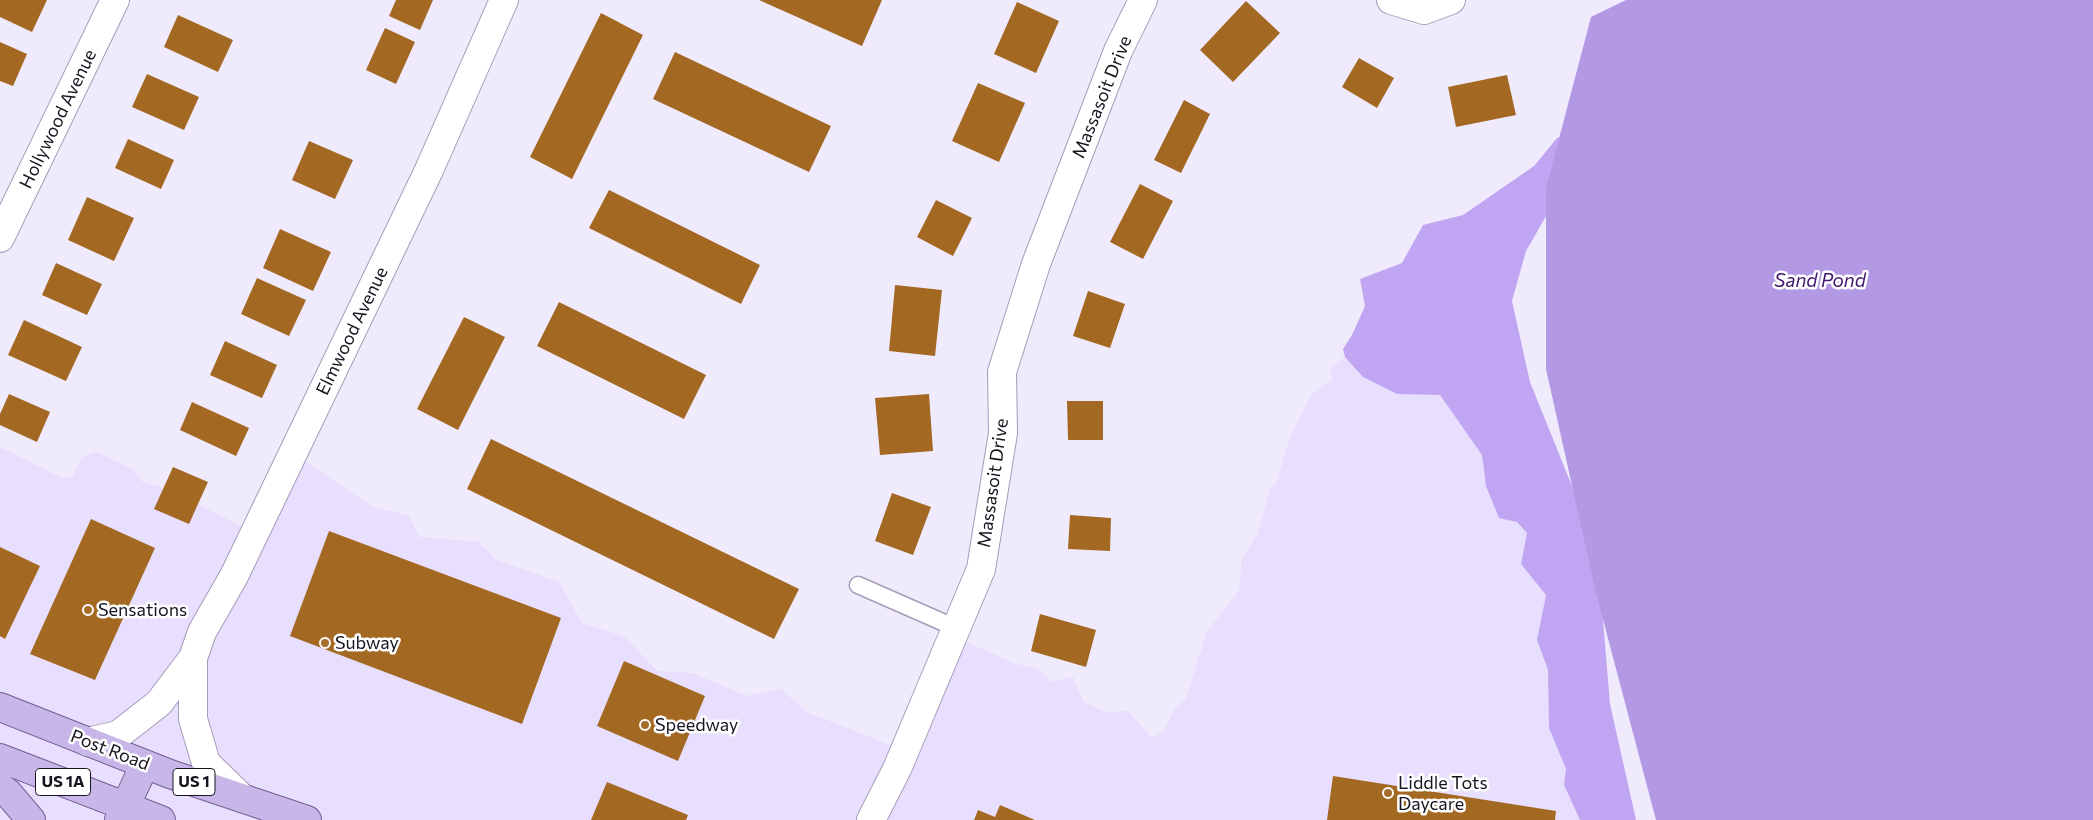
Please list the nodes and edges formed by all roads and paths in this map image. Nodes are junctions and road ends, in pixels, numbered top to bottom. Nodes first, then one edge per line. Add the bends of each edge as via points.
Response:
1 (115, 0) edge
2 (504, 0) edge
3 (1143, 0) edge
4 (1391, 0) edge
5 (1451, 0) edge
6 (0, 238) edge
7 (858, 585) dead end
8 (956, 628) junction
9 (193, 658) junction
10 (0, 707) edge
11 (88, 742) junction
12 (0, 758) edge
13 (146, 764) junction
14 (0, 787) edge
15 (242, 798) junction
16 (122, 813) edge
17 (31, 820) edge
18 (161, 820) edge
19 (307, 820) edge
20 (872, 820) edge

1 - 6 street, Hollywood Avenue
2 - 9 street, Elmwood Avenue via 429,170 234,576 202,632
3 - 8 street, Massasoit Drive via 1118,51 1040,254 1002,372 1003,433 981,569
4 - 5 street via 1424,10
7 - 8 lane
8 - 20 street, Massasoit Drive
9 - 11 street, Elmwood Avenue via 160,702 118,735
9 - 15 street, Elmwood Avenue via 194,719 206,763
10 - 11 main road, Post Road / US 1A
11 - 13 main road, Post Road / US 1A
12 - 16 main road, US 1A
13 - 15 main road, Post Road / US 1
13 - 16 main road
14 - 17 main road
15 - 19 main road, Post Road / US 1
16 - 18 main road, US 1A

